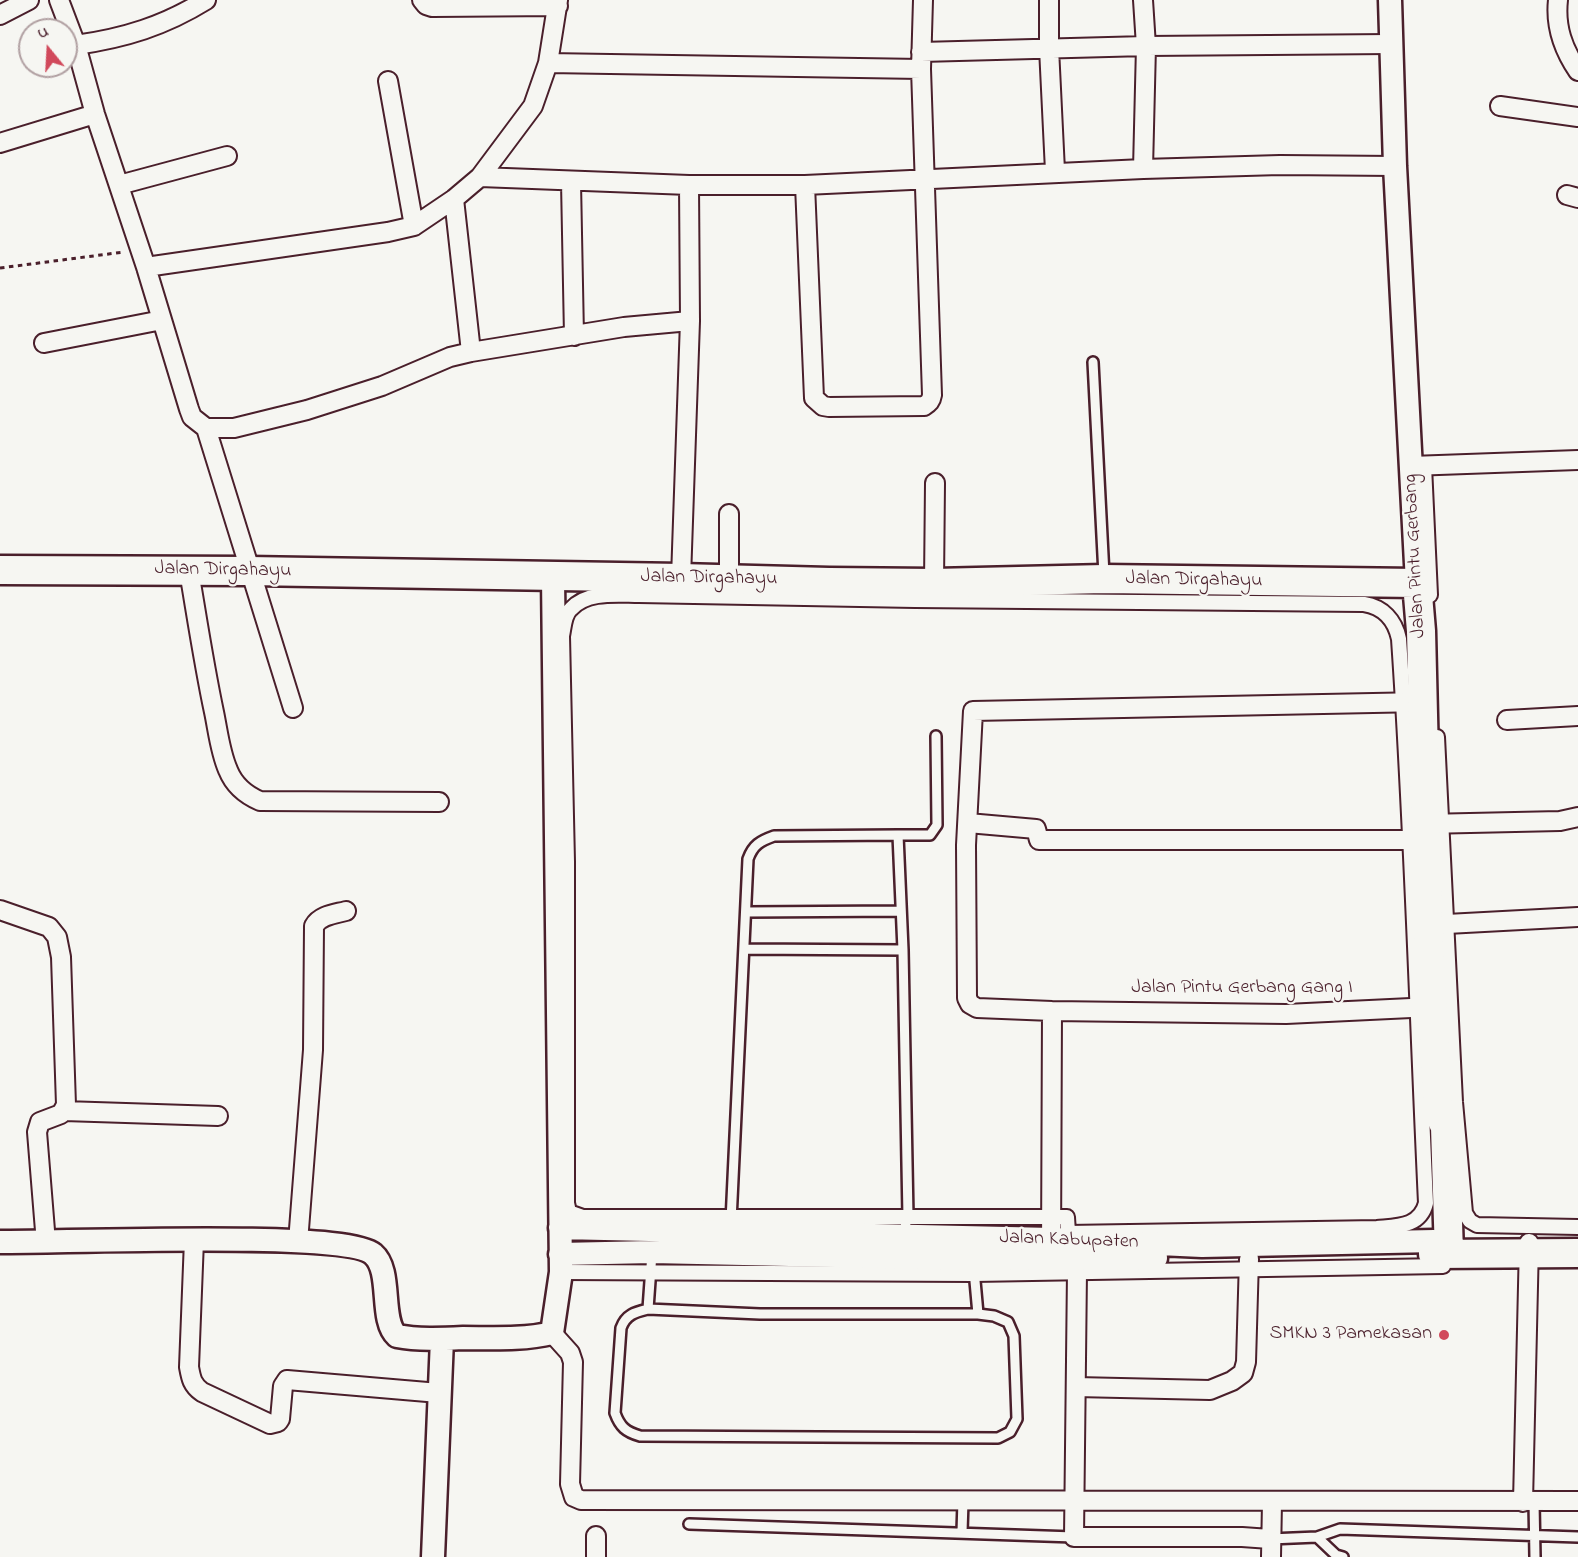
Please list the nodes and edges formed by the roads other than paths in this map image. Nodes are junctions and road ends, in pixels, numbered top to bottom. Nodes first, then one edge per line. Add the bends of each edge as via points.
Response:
1 (29, 0) edge
2 (59, 0) edge
3 (206, 0) edge
4 (422, 0) edge
5 (923, 0) edge
6 (1049, 0) edge
7 (1143, 0) edge
8 (1390, 0) edge
9 (1558, 0) edge
10 (558, 3) edge
11 (0, 15) edge
12 (66, 18) edge
13 (1391, 44) junction
14 (78, 45) edge
15 (1146, 46) junction
16 (1049, 48) junction
17 (78, 52) edge
18 (921, 60) junction
19 (548, 63) junction
20 (1578, 71) edge
21 (388, 81) dead end
22 (1500, 106) dead end
23 (95, 114) junction
24 (1578, 117) edge
25 (0, 143) edge
26 (227, 156) dead end
27 (1395, 166) junction
28 (1143, 169) junction
29 (1055, 171) junction
30 (480, 177) junction
31 (924, 178) junction
32 (571, 182) junction
33 (119, 185) junction
34 (689, 185) junction
35 (805, 185) junction
36 (454, 199) junction
37 (414, 225) junction
38 (146, 267) junction
39 (162, 320) junction
40 (690, 321) junction
41 (574, 336) junction
42 (44, 343) dead end
43 (471, 352) junction
44 (1093, 362) dead end
45 (206, 428) junction
46 (1578, 460) edge
47 (1417, 466) junction
48 (935, 483) dead end
49 (729, 514) dead end
50 (0, 570) edge
51 (189, 571) junction
52 (249, 571) junction
53 (553, 577) junction
54 (681, 578) junction
55 (729, 579) junction
56 (1104, 579) junction
57 (934, 583) junction
58 (1417, 583) junction
59 (1413, 702) junction
60 (292, 708) dead end
61 (1578, 716) edge
62 (1507, 720) dead end
63 (936, 736) dead end
64 (439, 802) dead end
65 (1578, 817) edge
66 (968, 823) junction
67 (1426, 832) junction
68 (898, 835) junction
69 (0, 910) edge
70 (346, 911) dead end
71 (901, 911) junction
72 (746, 912) junction
73 (1578, 917) edge
74 (1437, 924) junction
75 (744, 950) junction
76 (903, 950) junction
77 (1425, 1008) junction
78 (1052, 1011) junction
79 (64, 1111) junction
80 (218, 1116) dead end
81 (1578, 1227) edge
82 (560, 1228) junction
83 (651, 1229) junction
84 (730, 1234) junction
85 (903, 1237) junction
86 (1051, 1238) junction
87 (194, 1240) junction
88 (1578, 1241) edge
89 (0, 1242) edge
90 (46, 1242) junction
91 (298, 1242) junction
92 (1441, 1247) junction
93 (1529, 1253) junction
94 (1578, 1253) edge
95 (1079, 1256) junction
96 (973, 1257) junction
97 (652, 1262) junction
98 (560, 1263) junction
99 (1578, 1263) edge
100 (1249, 1264) junction
101 (648, 1309) junction
102 (978, 1314) junction
103 (552, 1333) junction
104 (442, 1339) junction
105 (1076, 1387) junction
106 (440, 1393) junction
107 (963, 1501) junction
108 (1075, 1501) junction
109 (1272, 1502) junction
110 (1529, 1502) junction
111 (1578, 1502) edge
112 (689, 1524) dead end
113 (962, 1532) junction
114 (596, 1536) dead end
115 (1535, 1536) junction
116 (1074, 1537) junction
117 (1317, 1537) junction
118 (1578, 1537) edge
119 (1270, 1548) edge
120 (433, 1557) edge
121 (596, 1557) edge
122 (1343, 1557) edge
123 (1535, 1557) edge

1 - 11 street
2 - 12 street
3 - 14 street via 177,18 125,36
4 - 10 street via 432,6
5 - 18 street
6 - 16 street
7 - 15 street
8 - 13 street, Jalan Pintu Gerbang
9 - 20 street via 1559,34
10 - 19 street
13 - 15 street
13 - 27 street, Jalan Pintu Gerbang
15 - 16 street
15 - 28 street
16 - 18 street
16 - 29 street
17 - 23 street
18 - 19 street
18 - 31 street
19 - 30 street via 533,106
21 - 37 street
22 - 24 street
23 - 25 street
23 - 33 street
26 - 33 street
27 - 28 street
27 - 47 street, Jalan Pintu Gerbang
28 - 29 street
29 - 31 street
30 - 32 street
30 - 36 street
31 - 35 street
31 - 35 street via 932,395 924,406 829,407 814,398
32 - 34 street
32 - 41 street
33 - 38 street
34 - 35 street
34 - 40 street
36 - 37 street
36 - 43 street
37 - 38 street
38 - 39 street
39 - 42 street
39 - 45 street via 192,417
40 - 41 street
40 - 54 street
41 - 43 street
43 - 45 street via 307,410 234,428
44 - 56 lane
45 - 52 street
46 - 47 street
47 - 58 street, Jalan Pintu Gerbang
47 - 67 street
48 - 57 street
49 - 55 street
50 - 51 main road, Jalan Dirgahayu
51 - 52 main road, Jalan Dirgahayu
51 - 64 street via 220,744 228,771 248,796 260,801
52 - 53 main road, Jalan Dirgahayu
52 - 60 street
53 - 54 main road, Jalan Dirgahayu
53 - 82 street
54 - 55 main road, Jalan Dirgahayu
55 - 57 main road, Jalan Dirgahayu
56 - 57 main road, Jalan Dirgahayu
56 - 58 main road, Jalan Dirgahayu
58 - 59 main road, Jalan Pintu Gerbang via 1421,631
59 - 66 street via 973,711
59 - 67 main road, Jalan Pintu Gerbang
59 - 84 street via 1397,630 1383,611 1364,604 639,595 589,597 571,609 562,636 567,862 567,1207 575,1216
61 - 62 street
63 - 68 lane via 937,825 930,835
65 - 67 street
66 - 67 street via 1036,829 1039,840
66 - 78 street, Jalan Pintu Gerbang Gang I via 970,1004 977,1008
67 - 74 main road, Jalan Pintu Gerbang
67 - 77 street
68 - 71 lane
68 - 72 lane via 774,836 760,841 748,859
69 - 79 street via 49,927 57,937 61,957
70 - 91 street via 322,918 314,926 313,1050
71 - 72 lane
71 - 76 lane
72 - 75 lane
73 - 74 street
74 - 77 main road, Jalan Pintu Gerbang
74 - 81 street via 1465,1213 1478,1225
75 - 76 lane
75 - 84 lane
76 - 85 lane
77 - 78 street, Jalan Pintu Gerbang Gang I via 1286,1014
77 - 86 street via 1426,1203 1424,1212 1412,1222 1377,1228 1068,1233 1067,1217
77 - 92 main road, Jalan Pintu Gerbang via 1438,1112 1432,1129 1441,1198
78 - 86 street
79 - 80 street
79 - 90 street via 40,1122 37,1132
82 - 83 street, Jalan Kabupaten
82 - 98 street
83 - 84 street, Jalan Kabupaten
83 - 97 lane
84 - 85 street, Jalan Kabupaten
84 - 97 street, Jalan Kabupaten
85 - 86 street
85 - 96 street, Jalan Kabupaten
86 - 95 street, Jalan Kabupaten
86 - 96 street, Jalan Kabupaten
87 - 90 street
87 - 91 street
87 - 106 street via 189,1367 191,1380 201,1392 270,1424 280,1419 287,1380
88 - 93 main road, Jalan Kabupaten
89 - 90 street
91 - 104 street via 351,1246 374,1255 381,1264 393,1332 403,1337
92 - 93 main road, Jalan Kabupaten
92 - 95 street, Jalan Kabupaten via 1202,1246
92 - 100 street, Jalan Kabupaten
93 - 94 main road, Jalan Kabupaten
93 - 99 street
93 - 100 street
93 - 110 street
95 - 96 street
95 - 100 street, Jalan Kabupaten
95 - 105 street
96 - 97 street
96 - 102 lane
97 - 98 street, Jalan Kabupaten
97 - 101 lane
98 - 103 street
100 - 105 street via 1246,1362 1243,1373 1233,1382 1210,1390
101 - 102 lane via 760,1314
101 - 102 lane via 628,1316 621,1328 615,1413 627,1433 640,1436 998,1438 1010,1432 1017,1419 1014,1336 1008,1322
103 - 104 street
103 - 107 street via 570,1353 574,1370 570,1484 574,1497 581,1500
104 - 106 street
105 - 108 street
106 - 120 street
107 - 108 street
107 - 113 lane
108 - 109 street
108 - 116 street
109 - 110 street
109 - 119 street
110 - 111 street
110 - 115 lane
112 - 113 lane
113 - 116 lane
114 - 121 street
115 - 117 lane via 1340,1529
115 - 118 lane
115 - 123 lane
116 - 119 street via 1242,1537
117 - 119 lane
117 - 122 lane

